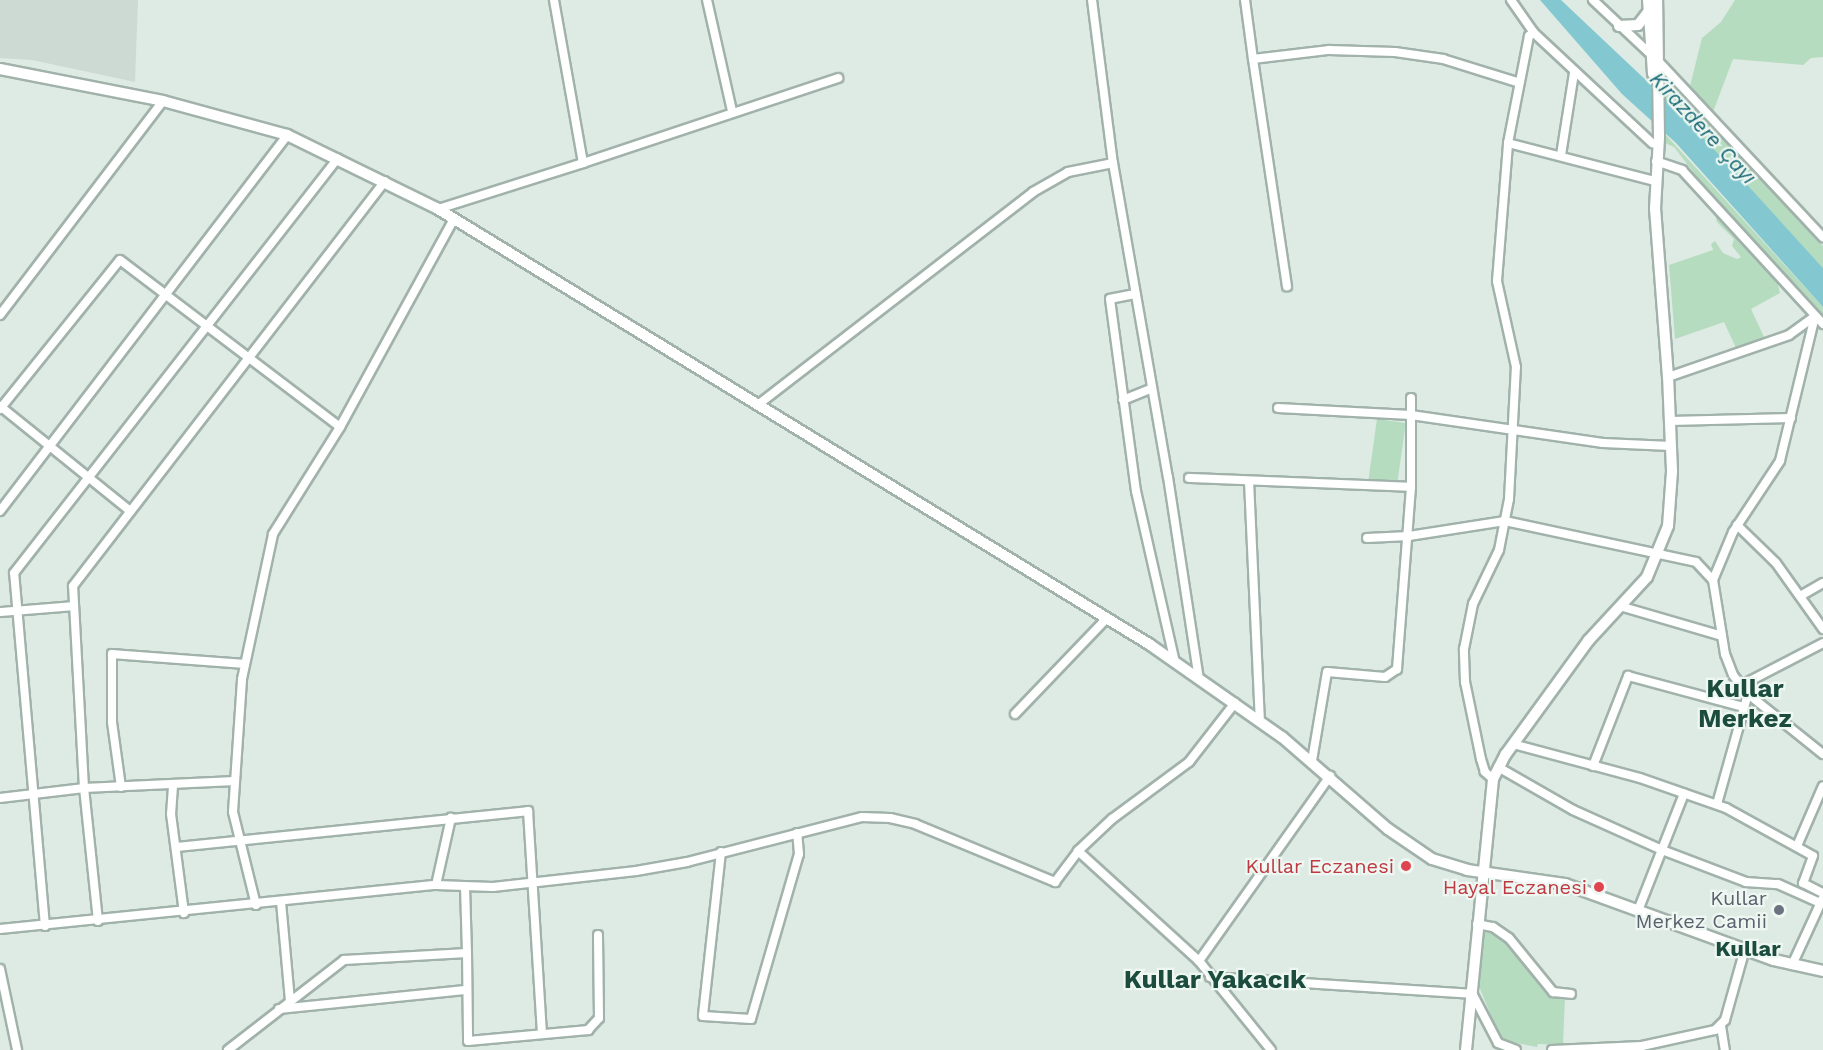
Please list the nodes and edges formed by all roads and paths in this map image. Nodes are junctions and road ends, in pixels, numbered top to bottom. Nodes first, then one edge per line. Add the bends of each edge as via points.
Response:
1 (554, 0) edge
2 (707, 0) edge
3 (1092, 0) edge
4 (1245, 0) edge
5 (1511, 0) edge
6 (1593, 0) edge
7 (1648, 0) edge
8 (1657, 0) edge
9 (1648, 12) junction
10 (1619, 26) junction
11 (1533, 32) junction
12 (1253, 59) junction
13 (1656, 66) junction
14 (0, 69) edge
15 (1574, 73) junction
16 (838, 78) dead end
17 (1517, 82) junction
18 (163, 101) junction
19 (732, 111) junction
20 (287, 135) junction
21 (1655, 137) junction
22 (1508, 142) junction
23 (1561, 155) junction
24 (338, 158) junction
25 (1656, 161) junction
26 (583, 163) junction
27 (1113, 164) junction
28 (386, 181) junction
29 (1655, 182) junction
30 (438, 208) junction
31 (454, 219) junction
32 (1823, 237) edge
33 (1287, 286) dead end
34 (165, 293) junction
35 (1135, 294) junction
36 (0, 315) edge
37 (1815, 316) junction
38 (1823, 324) edge
39 (206, 325) junction
40 (248, 355) junction
41 (1668, 377) junction
42 (1152, 388) junction
43 (1411, 398) dead end
44 (1123, 400) junction
45 (759, 404) junction
46 (0, 408) edge
47 (1278, 408) dead end
48 (1411, 415) junction
49 (1791, 418) junction
50 (1670, 421) junction
51 (340, 427) junction
52 (1513, 432) junction
53 (49, 446) junction
54 (1671, 446) junction
55 (87, 478) junction
56 (1189, 478) dead end
57 (1249, 481) junction
58 (1411, 487) junction
59 (0, 511) edge
60 (130, 512) junction
61 (1505, 521) junction
62 (1737, 525) junction
63 (1409, 536) junction
64 (1367, 538) dead end
65 (1660, 553) junction
66 (1713, 580) junction
67 (1823, 583) edge
68 (1802, 595) junction
69 (74, 606) junction
70 (1623, 606) junction
71 (17, 611) junction
72 (0, 612) edge
73 (1105, 620) junction
74 (1823, 628) edge
75 (1722, 636) junction
76 (1823, 643) edge
77 (1175, 662) junction
78 (245, 664) junction
79 (1198, 679) junction
80 (1740, 686) junction
81 (1748, 694) junction
82 (1234, 703) junction
83 (1744, 707) junction
84 (1015, 714) dead end
85 (1260, 720) junction
86 (1513, 744) junction
87 (1823, 754) edge
88 (1312, 761) junction
89 (1593, 766) junction
90 (1498, 767) junction
91 (1330, 776) junction
92 (1493, 779) junction
93 (235, 781) junction
94 (173, 786) junction
95 (1823, 786) edge
96 (121, 787) junction
97 (84, 788) junction
98 (33, 794) junction
99 (1684, 794) junction
100 (0, 798) edge
101 (1717, 804) junction
102 (451, 818) junction
103 (797, 833) junction
104 (240, 839) junction
105 (1797, 846) junction
106 (176, 847) junction
107 (1662, 850) junction
108 (1078, 851) junction
109 (722, 852) junction
110 (1482, 872) junction
111 (535, 883) junction
112 (436, 885) junction
113 (465, 887) junction
114 (1823, 893) edge
115 (1822, 900) edge
116 (281, 902) junction
117 (256, 905) junction
118 (1639, 908) junction
119 (184, 913) junction
120 (98, 921) junction
121 (1477, 924) junction
122 (45, 926) junction
123 (0, 929) edge
124 (598, 935) dead end
125 (1745, 949) junction
126 (467, 953) junction
127 (1199, 962) junction
128 (1792, 965) junction
129 (0, 969) edge
130 (1823, 971) edge
131 (1210, 977) junction
132 (465, 990) junction
133 (1470, 991) junction
134 (3, 994) edge
135 (1571, 994) dead end
136 (290, 1001) junction
137 (279, 1009) junction
138 (1721, 1026) junction
139 (542, 1034) junction
140 (17, 1050) edge
141 (228, 1050) edge
142 (1270, 1050) edge
143 (1466, 1050) edge
144 (1516, 1050) edge
145 (1552, 1050) edge
146 (1725, 1050) edge

1 - 26 street
2 - 19 street
3 - 27 street
4 - 12 street
5 - 11 street
6 - 10 street
7 - 9 main road
8 - 13 main road
9 - 10 main road via 1638,25
9 - 13 main road
10 - 13 street
11 - 15 street
11 - 17 street via 1525,43
12 - 17 street via 1329,50 1395,52 1443,59
12 - 33 street
13 - 21 main road
13 - 32 street
14 - 18 main road
15 - 21 street
15 - 23 street
16 - 19 street
17 - 22 street
18 - 20 main road
18 - 36 street
19 - 26 street
20 - 24 main road
20 - 34 street
21 - 25 main road
22 - 23 street
22 - 52 street via 1497,280 1501,312 1515,358
23 - 29 street
24 - 28 main road
24 - 39 street
25 - 29 main road
25 - 37 street via 1682,170
26 - 30 street
27 - 35 street
27 - 45 street via 1068,172 1033,192
28 - 30 main road
28 - 40 street
29 - 41 main road
30 - 31 main road
31 - 45 main road
31 - 51 street
34 - 39 street
34 - 46 street via 120,260
34 - 53 street
35 - 42 street
35 - 44 street via 1110,299
37 - 38 street
37 - 41 street via 1789,335
37 - 49 street
39 - 40 street
39 - 55 street
40 - 51 street
40 - 60 street
41 - 50 main road
42 - 44 street
42 - 79 street
43 - 48 street
44 - 77 street via 1140,513 1153,553
45 - 73 main road
46 - 53 street
47 - 48 street
48 - 52 street
48 - 58 street
49 - 50 street
49 - 62 street via 1776,471
50 - 54 main road
51 - 78 street via 273,534
52 - 54 street
52 - 61 street
53 - 55 street
53 - 59 street
54 - 65 main road via 1671,505
55 - 60 street
55 - 71 street via 14,573
56 - 57 street
57 - 58 street
57 - 85 street
58 - 63 street
60 - 69 street via 73,586
61 - 63 street
61 - 65 street
61 - 92 street via 1500,550 1471,611 1463,662 1483,770
62 - 66 street
62 - 68 street
63 - 64 street
63 - 88 street via 1396,671 1385,677 1327,672
65 - 66 street via 1696,562
65 - 70 main road via 1647,577
66 - 75 street
67 - 68 street
68 - 74 street
69 - 71 street
69 - 97 street
70 - 75 street
70 - 86 main road via 1588,641
71 - 72 street
71 - 98 street
73 - 77 main road
73 - 84 street
75 - 80 street via 1726,661
76 - 80 street
77 - 79 main road
78 - 93 street
78 - 96 street via 112,654 112,722
79 - 82 main road
80 - 81 street
81 - 83 street
81 - 87 street via 1803,734
82 - 85 main road
82 - 108 street via 1189,762 1112,819
83 - 89 street via 1628,676
83 - 101 street
85 - 88 main road
86 - 89 street
86 - 90 main road
88 - 91 main road
89 - 99 street
90 - 92 main road
90 - 107 street via 1573,810
91 - 110 main road via 1413,848 1443,864
91 - 127 street
92 - 110 main road via 1489,847
93 - 94 street
93 - 104 street via 233,812
94 - 96 street
94 - 106 street
95 - 105 street
96 - 97 street
97 - 98 street
97 - 120 street
98 - 100 street
98 - 122 street
99 - 101 street
99 - 107 street
101 - 105 street
102 - 104 street
102 - 111 street via 528,811
102 - 112 street
103 - 108 street via 862,817 890,818 1055,882
103 - 109 street
103 - 109 street via 799,854 751,1018 703,1016
104 - 106 street
104 - 117 street
105 - 114 street via 1813,856 1803,883
106 - 119 street
107 - 115 street via 1746,882 1778,884
107 - 118 street
108 - 127 street
109 - 111 street via 636,871
110 - 118 main road via 1542,879
110 - 121 main road
111 - 113 street
111 - 139 street
112 - 113 street
112 - 116 street
113 - 126 street
115 - 128 street
116 - 117 street
116 - 136 street
117 - 119 street
118 - 125 main road
119 - 120 street
120 - 122 street
121 - 133 main road
121 - 135 street via 1493,927 1509,938 1553,992
122 - 123 street
124 - 139 street via 599,1018 588,1030
125 - 128 main road
125 - 138 street
126 - 132 street
126 - 136 street via 344,960
127 - 131 street
128 - 130 main road
129 - 134 street
131 - 133 street
131 - 142 street
132 - 137 street
132 - 139 street via 468,1041
133 - 143 main road
133 - 144 street via 1498,1043
134 - 140 street
136 - 137 street
137 - 141 street
138 - 145 street via 1702,1035 1659,1043
138 - 146 street

